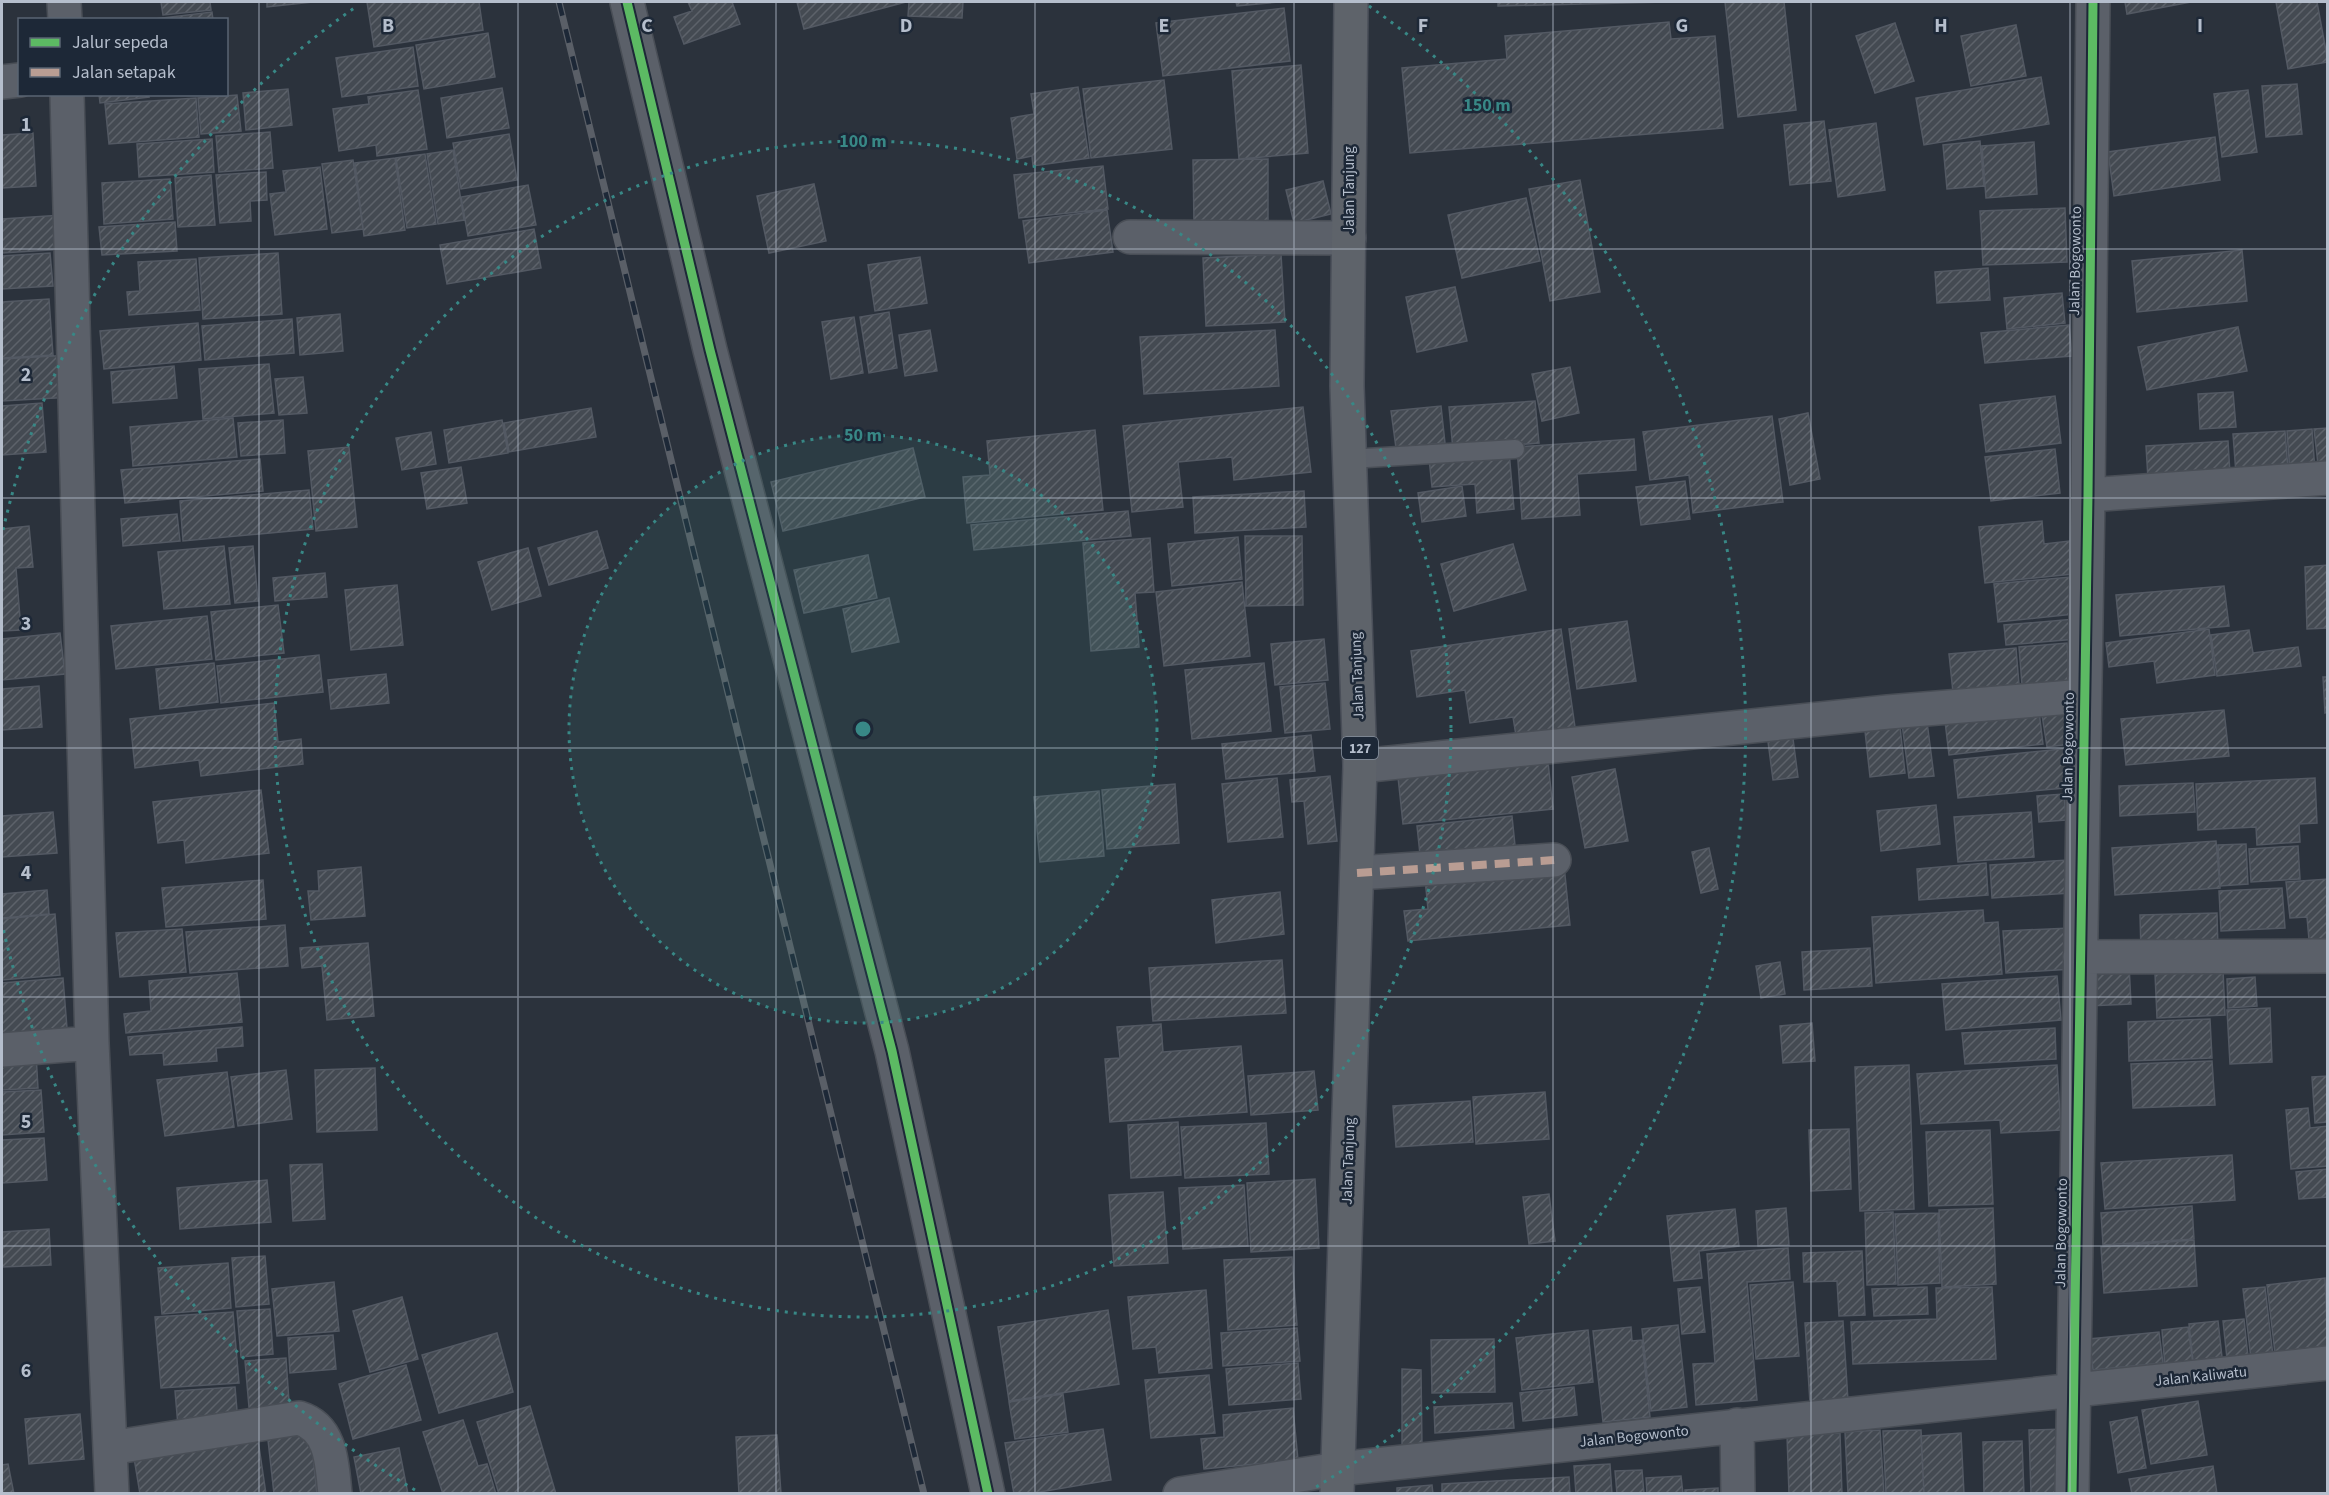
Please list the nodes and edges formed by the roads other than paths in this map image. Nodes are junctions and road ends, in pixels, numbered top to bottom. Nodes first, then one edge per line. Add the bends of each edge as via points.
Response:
1 (64, 2) edge
2 (627, 2) edge
3 (1351, 2) edge
4 (2093, 2) edge
5 (64, 18) edge
6 (18, 80) edge
7 (2, 82) edge
8 (67, 96) edge
9 (1130, 237) dead end
10 (1349, 238) junction
11 (1515, 448) dead end
12 (1350, 459) junction
13 (2328, 478) edge
14 (2088, 495) junction
15 (2084, 696) junction
16 (1360, 766) junction
17 (1554, 860) dead end
18 (1357, 873) junction
19 (2328, 956) edge
20 (2080, 957) junction
21 (92, 1043) junction
22 (2, 1050) edge
23 (2328, 1363) edge
24 (2074, 1389) junction
25 (1737, 1425) junction
26 (110, 1448) junction
27 (1337, 1481) edge
28 (112, 1494) edge
29 (335, 1494) edge
30 (988, 1494) edge
31 (1180, 1494) edge
32 (1738, 1494) edge
33 (2072, 1494) edge

1 - 5 street
2 - 30 street via 710,350 891,1051
3 - 10 main road, Jalan Tanjung / 127
4 - 14 street, Jalan Bogowonto
6 - 7 street
8 - 21 street
9 - 10 street
10 - 12 main road, Jalan Tanjung / 127
11 - 12 lane
12 - 16 main road, Jalan Tanjung / 127
13 - 14 street
14 - 15 street, Jalan Bogowonto
15 - 16 street
15 - 20 street, Jalan Bogowonto
16 - 18 main road, Jalan Tanjung / 127
17 - 18 street
18 - 27 main road, Jalan Tanjung / 127
19 - 20 street
20 - 24 street, Jalan Bogowonto
21 - 22 street
21 - 26 street
23 - 24 street, Jalan Kaliwatu
24 - 25 street, Jalan Bogowonto
24 - 33 street, Jalan Bogowonto
25 - 27 street, Jalan Bogowonto
25 - 32 street
26 - 28 street
26 - 29 street via 299,1418 311,1421 324,1436 332,1457
27 - 31 street, Jalan Bogowonto

